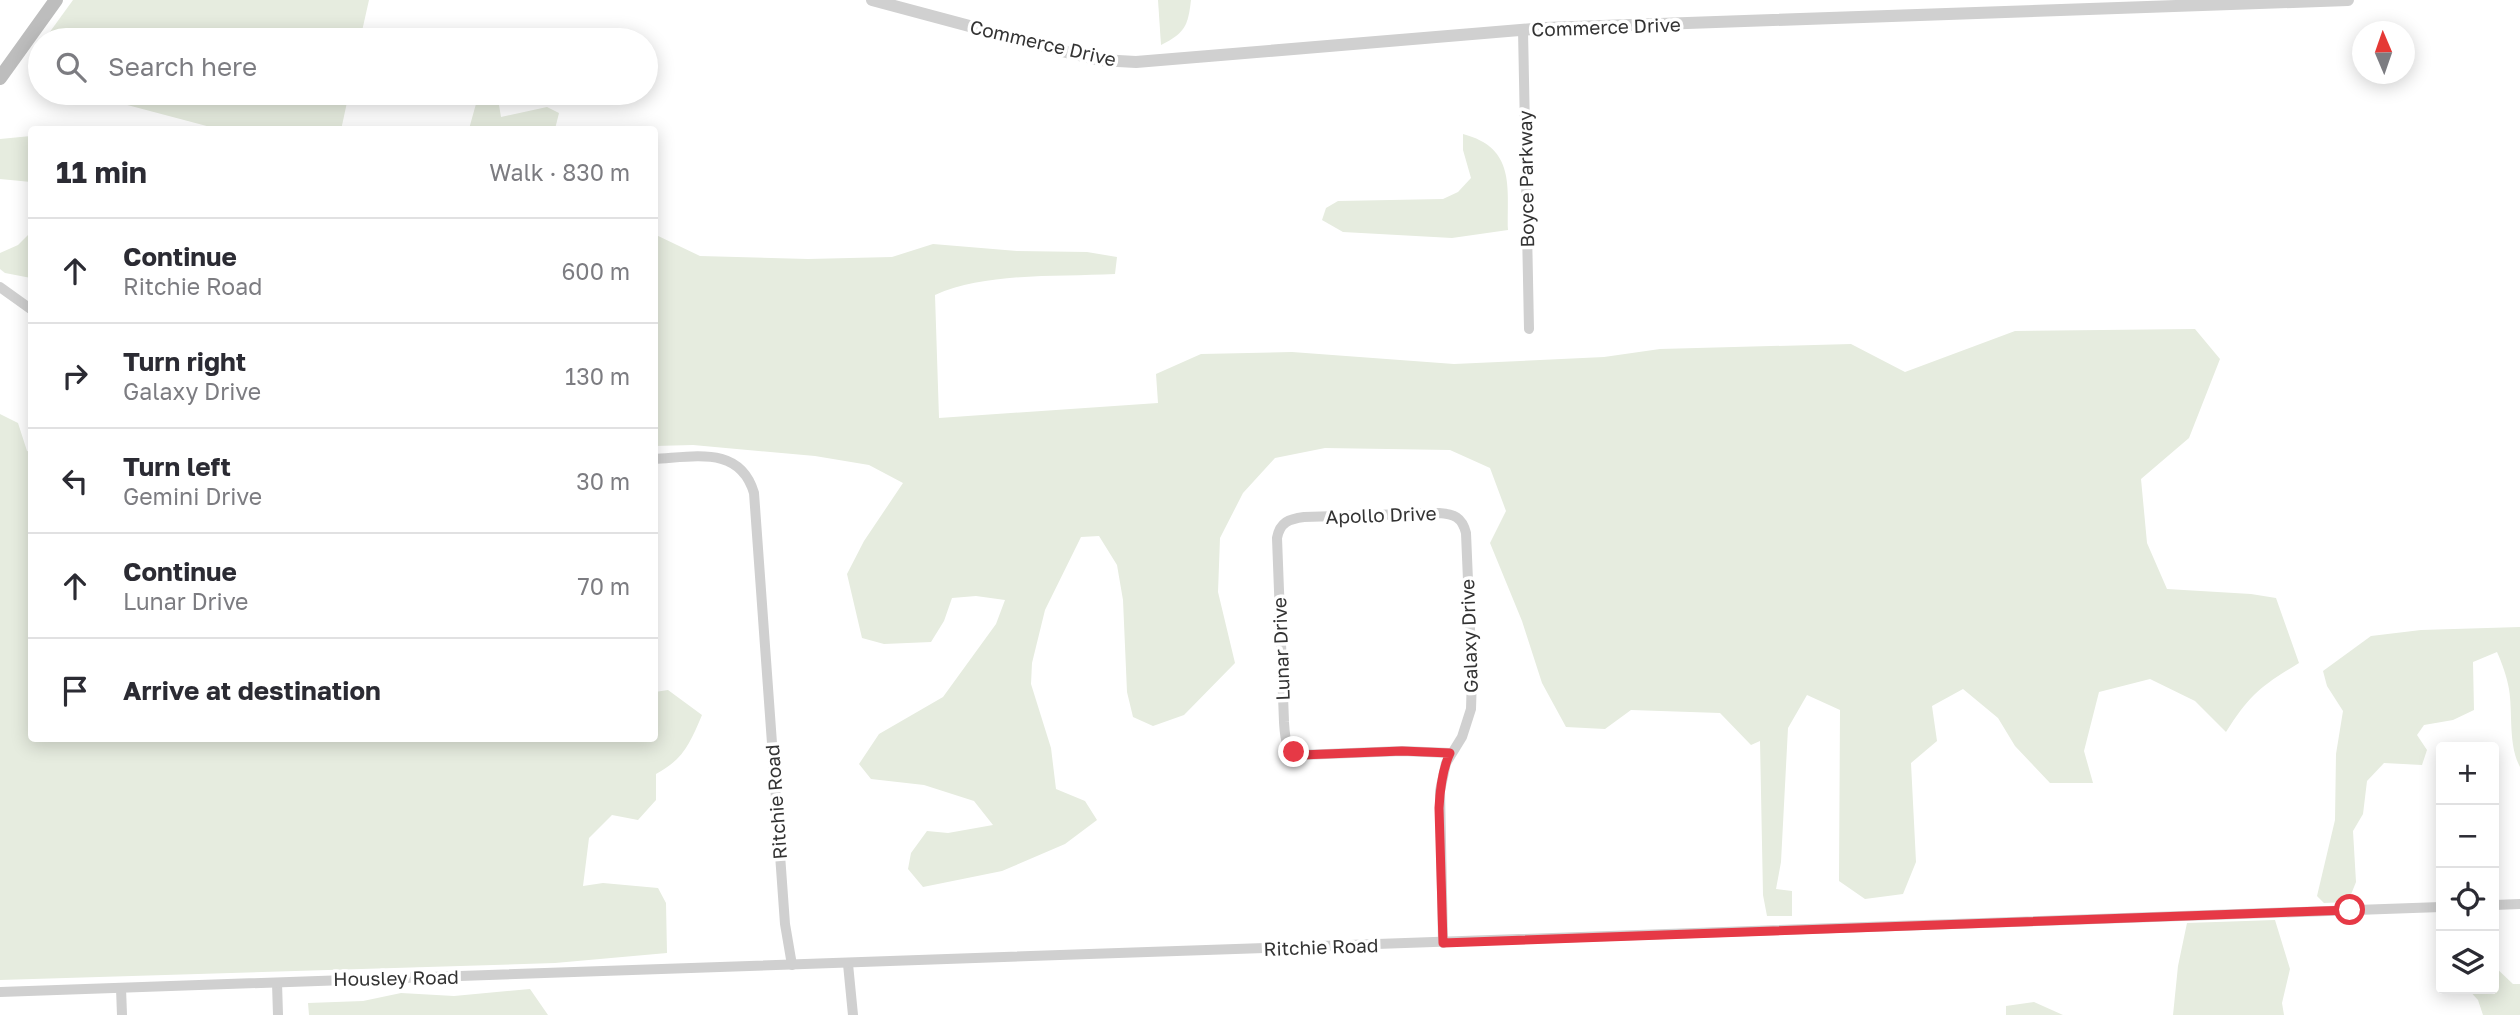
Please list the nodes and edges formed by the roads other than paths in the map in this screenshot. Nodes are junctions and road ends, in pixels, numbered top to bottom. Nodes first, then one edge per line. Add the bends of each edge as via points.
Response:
1 (57, 0) edge
2 (872, 0) edge
3 (2348, 0) edge
4 (37, 28) edge
5 (1523, 30) junction
6 (28, 40) edge
7 (0, 78) edge
8 (0, 287) edge
9 (28, 307) edge
10 (1529, 329) dead end
11 (658, 459) edge
12 (1286, 522) joint
13 (1466, 533) joint
14 (1450, 753) junction
15 (2520, 904) edge
16 (2499, 905) edge
17 (2436, 906) edge
18 (1443, 943) junction
19 (848, 964) junction
20 (792, 965) junction
21 (277, 983) junction
22 (121, 988) junction
23 (0, 992) edge
24 (122, 1015) edge
25 (278, 1015) edge
26 (853, 1015) edge

1 - 4 main road
2 - 5 street, Commerce Drive via 1070,53 1123,62
3 - 5 street, Commerce Drive
5 - 10 street, Boyce Parkway
6 - 7 main road
8 - 9 street
11 - 20 street, Ritchie Road via 731,461 747,475 754,493 785,925
12 - 13 street, Apollo Drive via 1304,517 1439,513 1456,516
12 - 14 street, Lunar Drive via 1277,538 1286,742 1301,755
13 - 14 street, Galaxy Drive via 1471,709 1462,737
14 - 18 street, Galaxy Drive via 1439,808
15 - 16 street
17 - 18 street, Ritchie Road
18 - 19 street, Ritchie Road
19 - 20 street, Ritchie Road
19 - 26 street
20 - 21 street, Housley Road
21 - 22 street, Housley Road
21 - 25 street
22 - 23 street, Housley Road
22 - 24 street

